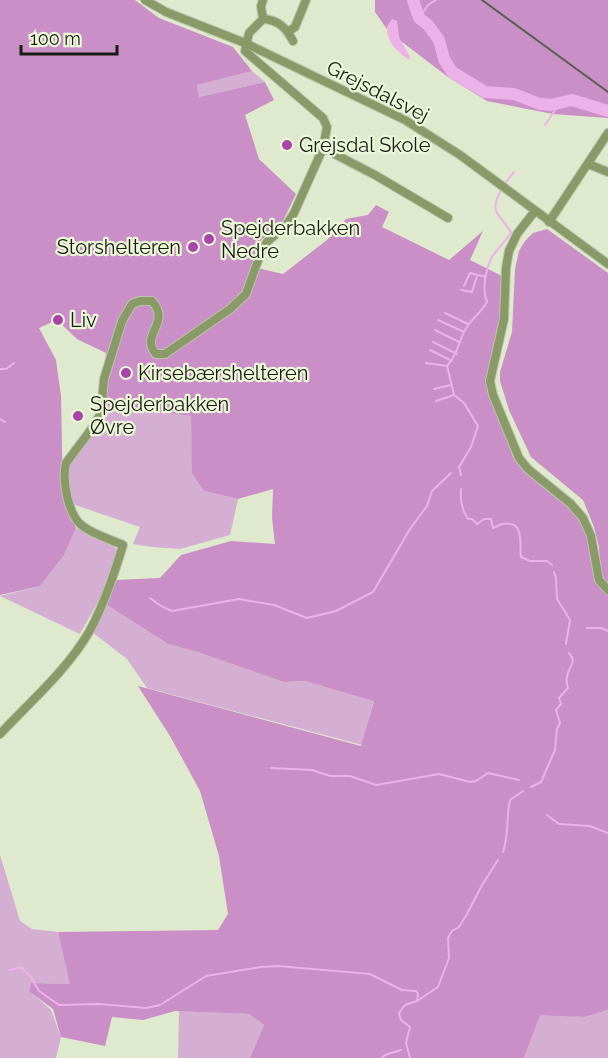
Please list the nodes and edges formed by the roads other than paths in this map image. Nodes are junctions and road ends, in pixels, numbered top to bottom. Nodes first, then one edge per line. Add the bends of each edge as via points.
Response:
1 (145, 0) edge
2 (263, 0) edge
3 (306, 0) edge
4 (263, 20) junction
5 (288, 32) junction
6 (293, 41) dead end
7 (245, 43) junction
8 (608, 133) edge
9 (324, 148) junction
10 (588, 164) junction
11 (608, 172) edge
12 (535, 211) junction
13 (448, 218) dead end
14 (549, 222) junction
15 (608, 264) edge
16 (608, 590) edge
17 (0, 734) edge

1 - 7 street, Grejsdalsvej
2 - 4 street
3 - 5 street via 296,27
4 - 5 street via 281,24
4 - 7 street via 249,33
5 - 6 street
7 - 9 street via 248,55 323,118 327,127
7 - 12 street, Grejsdalsvej via 405,120
8 - 10 street
9 - 13 street
9 - 17 street via 294,213 267,242 239,302 161,355 151,348 159,317 159,309 152,301 132,304 122,321 104,379 100,413 64,469 65,491 75,519 123,545 89,632 69,660
10 - 11 street
10 - 14 street
12 - 14 street, Grejsdalsvej
12 - 16 street via 510,251 504,319 490,381 519,458 583,518 591,536 599,580
14 - 15 street, Grejsdalsvej

